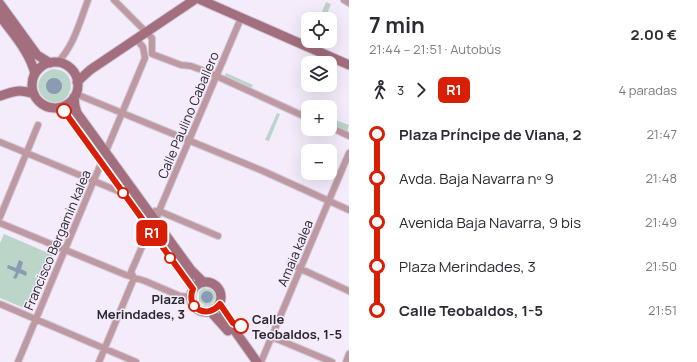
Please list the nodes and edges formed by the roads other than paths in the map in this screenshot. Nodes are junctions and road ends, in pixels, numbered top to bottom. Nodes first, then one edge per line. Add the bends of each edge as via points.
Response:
1 (88, 0) edge
2 (114, 0) edge
3 (194, 0) edge
4 (201, 0) edge
5 (344, 0) edge
6 (349, 3) edge
7 (0, 4) edge
8 (0, 16) edge
9 (241, 18) junction
10 (147, 32) junction
11 (136, 39) junction
12 (54, 63) junction
13 (349, 65) edge
14 (216, 76) junction
15 (34, 78) junction
16 (77, 82) junction
17 (16, 91) junction
18 (34, 94) junction
19 (0, 96) edge
20 (75, 96) junction
21 (61, 107) junction
22 (121, 113) junction
23 (301, 115) edge
24 (38, 125) dead end
25 (337, 130) edge
26 (349, 136) edge
27 (189, 141) junction
28 (0, 142) edge
29 (26, 153) junction
30 (349, 153) edge
31 (104, 155) junction
32 (93, 181) junction
33 (130, 196) junction
34 (329, 201) junction
35 (349, 210) edge
36 (148, 211) junction
37 (159, 211) junction
38 (0, 217) edge
39 (0, 223) edge
40 (154, 224) junction
41 (218, 236) dead end
42 (64, 249) junction
43 (290, 264) dead end
44 (301, 269) junction
45 (134, 278) junction
46 (204, 282) junction
47 (349, 290) edge
48 (192, 293) junction
49 (0, 304) edge
50 (220, 304) junction
51 (210, 311) junction
52 (35, 319) junction
53 (272, 337) junction
54 (104, 349) junction
55 (349, 354) edge
56 (18, 362) edge
57 (99, 362) edge
58 (136, 362) edge
59 (250, 362) edge
60 (257, 362) edge
61 (261, 362) edge
62 (332, 362) edge
63 (346, 362) edge

1 - 12 street via 69,47
2 - 10 street
3 - 10 main road
4 - 9 main road
5 - 6 street
7 - 12 main road via 37,55
8 - 15 main road via 33,64
9 - 13 main road
9 - 14 street, Calle Paulino Caballero
10 - 11 main road
10 - 14 street via 152,38 152,54
11 - 16 main road via 89,70
11 - 22 street, Francisco Bergamin kalea via 143,47 145,58
12 - 15 main road via 44,65
12 - 16 main road via 65,65 75,75
14 - 23 street
14 - 27 street, Calle Paulino Caballero
15 - 17 main road
15 - 18 main road
16 - 20 main road
17 - 18 main road via 24,90
17 - 19 main road
18 - 21 main road via 45,106
20 - 21 main road via 71,102
20 - 22 street
20 - 31 main road via 77,113
21 - 31 main road via 75,119
22 - 27 street
22 - 31 street, Francisco Bergamin kalea
24 - 29 street
25 - 26 street
27 - 34 street
27 - 37 street, Calle Paulino Caballero
28 - 29 street
29 - 32 street
29 - 38 street
30 - 34 street, Amaia kalea
31 - 32 street, Francisco Bergamin kalea
31 - 33 main road
31 - 36 main road
32 - 33 street
32 - 42 street, Francisco Bergamin kalea
33 - 40 main road
34 - 35 street
34 - 44 street, Amaia kalea
36 - 37 street
36 - 40 main road
37 - 40 street, Calle Paulino Caballero
37 - 41 street
39 - 42 street
40 - 45 street, Calle Paulino Caballero via 131,272
40 - 46 main road
40 - 48 main road via 186,274
42 - 45 street
42 - 52 street, Francisco Bergamin kalea
43 - 44 street
44 - 47 street
44 - 53 street, Amaia kalea
45 - 48 street via 180,296
45 - 54 street, Calle Paulino Caballero
46 - 48 main road via 196,286
46 - 50 main road via 213,283 220,289
48 - 51 main road via 194,306 202,311
49 - 52 street
50 - 51 main road
50 - 60 main road via 225,318
51 - 59 main road via 223,324
52 - 54 street
52 - 56 street, Francisco Bergamin kalea
53 - 61 street, Amaia kalea
53 - 62 street
54 - 57 street, Calle Paulino Caballero
54 - 58 street
55 - 63 street

